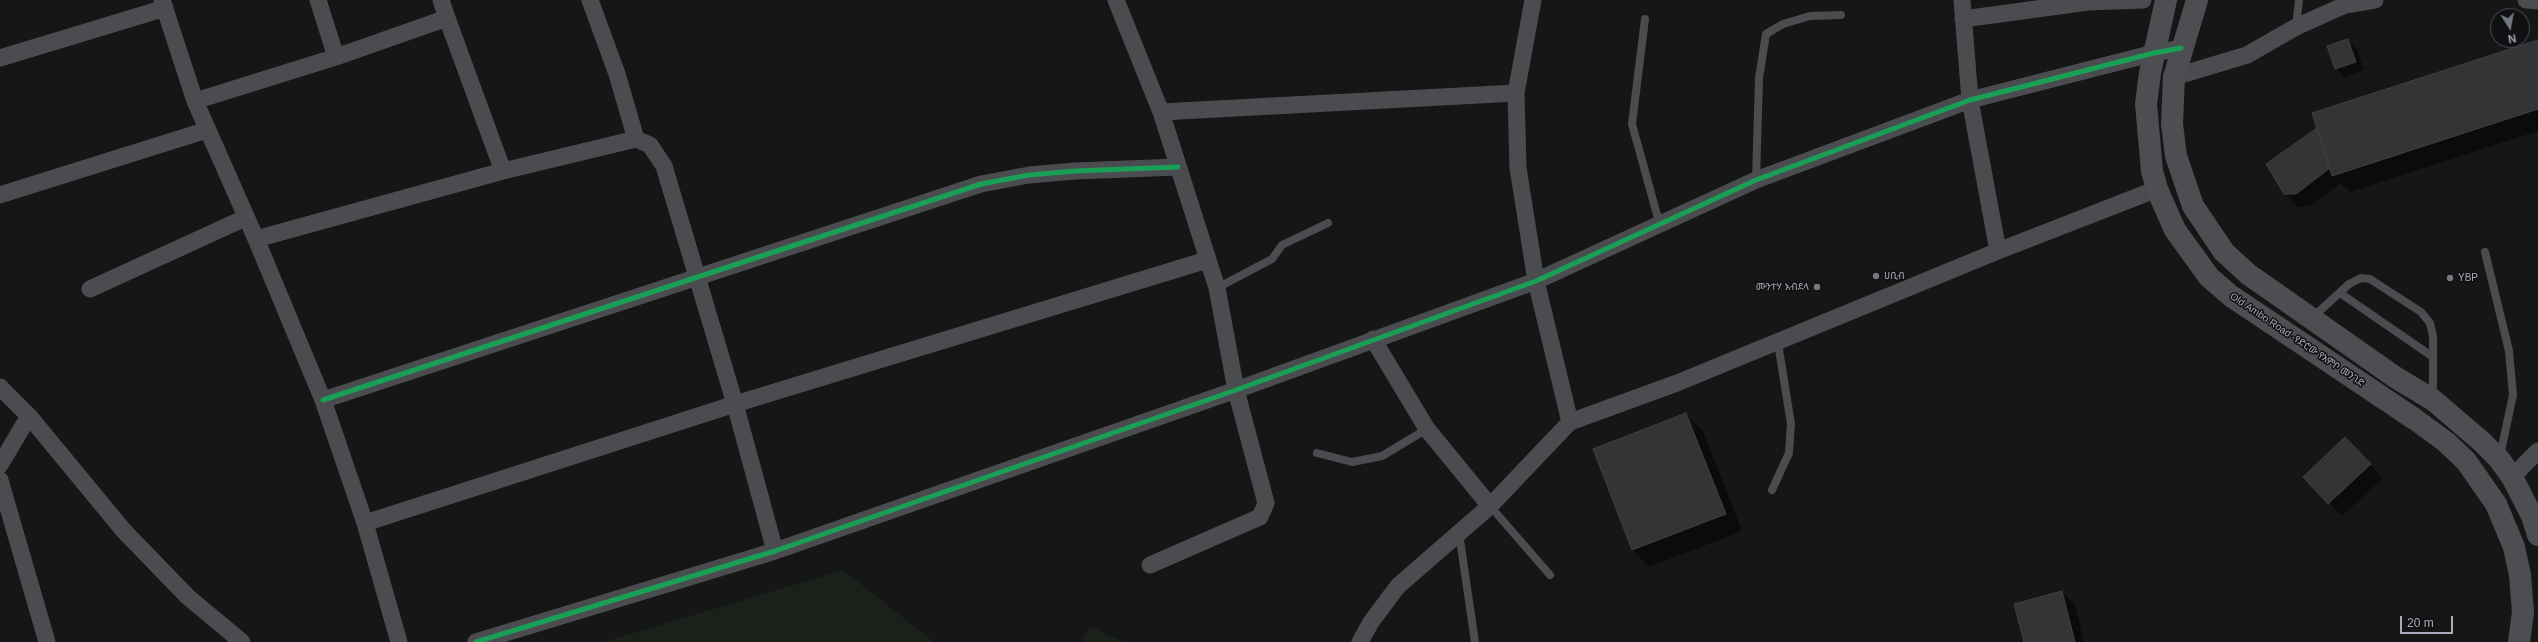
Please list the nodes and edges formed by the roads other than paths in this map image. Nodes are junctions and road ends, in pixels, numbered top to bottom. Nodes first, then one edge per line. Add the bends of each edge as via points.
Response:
1 (318, 0) edge
2 (441, 0) edge
3 (590, 0) edge
4 (1116, 0) edge
5 (1533, 0) edge
6 (1962, 0) edge
7 (2143, 0) edge
8 (2166, 0) edge
9 (2197, 0) edge
10 (2299, 0) edge
11 (2375, 0) edge
12 (2526, 0) edge
13 (2538, 1) edge
14 (164, 4) edge
15 (1842, 16) dead end
16 (447, 18) junction
17 (1645, 18) dead end
18 (1963, 19) junction
19 (2296, 27) junction
20 (2181, 48) junction
21 (2154, 52) junction
22 (336, 57) junction
23 (0, 58) edge
24 (2174, 77) junction
25 (1516, 93) junction
26 (1970, 100) junction
27 (195, 101) junction
28 (1161, 112) junction
29 (207, 130) junction
30 (636, 139) junction
31 (1178, 167) junction
32 (503, 171) junction
33 (1756, 180) junction
34 (2157, 189) junction
35 (0, 196) edge
36 (245, 218) junction
37 (1659, 222) junction
38 (1328, 223) dead end
39 (256, 239) junction
40 (1998, 251) junction
41 (2485, 252) dead end
42 (1207, 260) junction
43 (698, 278) junction
44 (1536, 281) junction
45 (1217, 288) junction
46 (90, 289) dead end
47 (2340, 293) junction
48 (2312, 319) junction
49 (1373, 339) junction
50 (1778, 343) junction
51 (2433, 357) junction
52 (0, 387) edge
53 (1236, 390) junction
54 (323, 400) junction
55 (2433, 400) junction
56 (735, 404) junction
57 (29, 416) junction
58 (1570, 422) junction
59 (1427, 429) junction
60 (2538, 451) edge
61 (1317, 453) dead end
62 (2499, 459) junction
63 (0, 465) edge
64 (2512, 477) junction
65 (0, 480) edge
66 (1772, 490) dead end
67 (1490, 506) junction
68 (365, 523) junction
69 (1460, 533) junction
70 (2538, 536) edge
71 (775, 552) junction
72 (1150, 565) dead end
73 (1550, 575) dead end
74 (47, 642) edge
75 (242, 642) edge
76 (399, 642) edge
77 (476, 642) edge
78 (1360, 642) edge
79 (1475, 642) edge
80 (2519, 642) edge

1 - 22 street
2 - 16 street
3 - 30 street via 617,74
4 - 28 street
5 - 25 street
6 - 18 street
7 - 18 street via 2088,2
8 - 21 main road, Old Ambo Road -የድሮው የአምቦ መንገድ
9 - 20 main road
10 - 19 lane
11 - 19 street via 2345,5
12 - 13 street
14 - 23 street
14 - 27 street
15 - 33 lane via 1810,16 1783,24 1766,34 1759,78
16 - 22 street
16 - 32 street
17 - 37 lane via 1632,124
18 - 26 street
19 - 24 street via 2247,55
20 - 21 street
20 - 24 main road
21 - 26 street
21 - 34 main road, Old Ambo Road -የድሮው የአምቦ መንገድ via 2146,104 2152,171
22 - 27 street
24 - 48 main road via 2172,124 2176,156 2193,206 2224,252 2248,274
25 - 28 street
25 - 44 street via 1518,168
26 - 33 street
26 - 40 street
27 - 29 street
28 - 31 street
29 - 35 street
29 - 36 street
30 - 32 street
30 - 43 street via 650,145 664,166
31 - 42 street
31 - 43 street via 1028,175 982,184
32 - 39 street
33 - 37 street
34 - 40 street
34 - 80 main road, Old Ambo Road -የድሮው የአምቦ መንገድ via 2175,230 2209,277 2231,296 2416,420 2446,442 2474,471 2496,504 2514,547 2520,575 2523,612
36 - 39 street
36 - 46 street
37 - 44 street
38 - 45 lane via 1282,245 1272,259
39 - 54 street
40 - 50 street
41 - 62 lane via 2509,351 2513,395
42 - 45 street
42 - 56 street
43 - 54 street
43 - 56 street
44 - 49 street
44 - 58 street
45 - 53 street
47 - 48 lane
47 - 51 lane
47 - 51 lane via 2349,284 2361,278 2370,279 2421,312 2430,323
48 - 55 main road via 2395,377
49 - 53 street
49 - 59 street
50 - 58 street
50 - 66 lane via 1791,424 1789,453
51 - 55 lane
52 - 57 street
53 - 71 street
53 - 72 street via 1266,504 1260,517
54 - 68 street
55 - 62 main road
56 - 68 street
56 - 71 street
57 - 63 street
57 - 75 street via 124,531 188,597
58 - 67 street
59 - 61 lane via 1382,456 1352,462
59 - 67 street
60 - 64 street
62 - 64 main road
64 - 70 main road via 2532,516
65 - 74 street
67 - 69 street
67 - 73 lane
68 - 76 street
69 - 78 street via 1398,586 1371,622
69 - 79 lane
71 - 77 street

